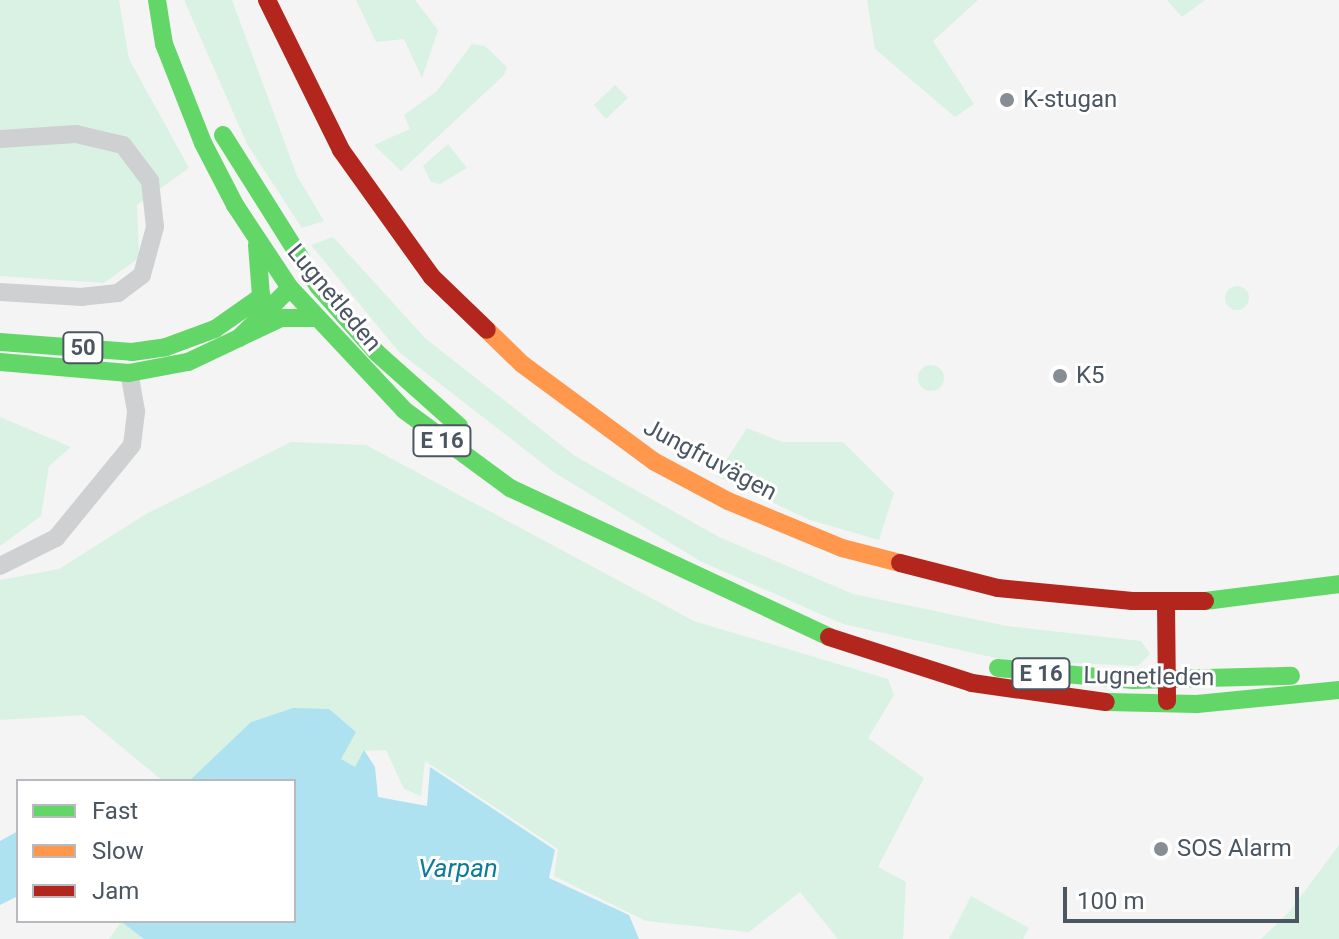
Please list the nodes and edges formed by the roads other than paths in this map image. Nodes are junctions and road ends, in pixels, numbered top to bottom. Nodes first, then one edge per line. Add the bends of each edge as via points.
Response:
1 (157, 0) edge
2 (164, 0) edge
3 (267, 0) edge
4 (0, 139) edge
5 (257, 241) junction
6 (308, 273) junction
7 (290, 288) junction
8 (0, 292) edge
9 (261, 296) junction
10 (315, 318) junction
11 (239, 338) junction
12 (0, 342) edge
13 (126, 352) junction
14 (0, 362) edge
15 (129, 373) junction
16 (595, 530) junction
17 (0, 566) edge
18 (1339, 584) edge
19 (1166, 602) junction
20 (915, 662) junction
21 (1339, 672) edge
22 (1167, 681) junction
23 (1339, 690) edge
24 (1167, 705) junction

1 - 5 main road, Lugnetleden / E 16 via 164,44 188,111
2 - 6 main road, Lugnetleden / E 16 via 238,164
3 - 19 main road, Jungfruvägen via 317,107 388,223 466,314 617,437 728,501 842,548 998,588
4 - 8 street via 76,134 123,145 150,181 155,227 142,275 118,293 82,297
5 - 7 main road, Lugnetleden / E 16
5 - 9 main road
6 - 7 main road
6 - 16 main road, Lugnetleden / E 16 via 367,343 422,396
7 - 9 main road, 50
7 - 10 main road, Lugnetleden / E 16
7 - 11 main road, 50
9 - 13 main road, 50 via 197,337
10 - 11 main road, 50 via 281,318
10 - 16 main road, Lugnetleden / E 16 via 382,390 439,439 510,488
11 - 15 main road, 50 via 188,362
12 - 13 main road, 50
13 - 15 main road, 50
14 - 15 main road, 50
15 - 17 street via 137,422 122,460 56,538
16 - 20 main road, Lugnetleden / E 16 via 815,632
18 - 19 main road, Jungfruvägen via 1222,601
19 - 22 main road
20 - 22 main road, Lugnetleden / E 16
20 - 24 main road, Lugnetleden / E 16 via 939,675 1028,695
21 - 22 main road, Lugnetleden / E 16
22 - 24 main road
23 - 24 main road, Lugnetleden / E 16

